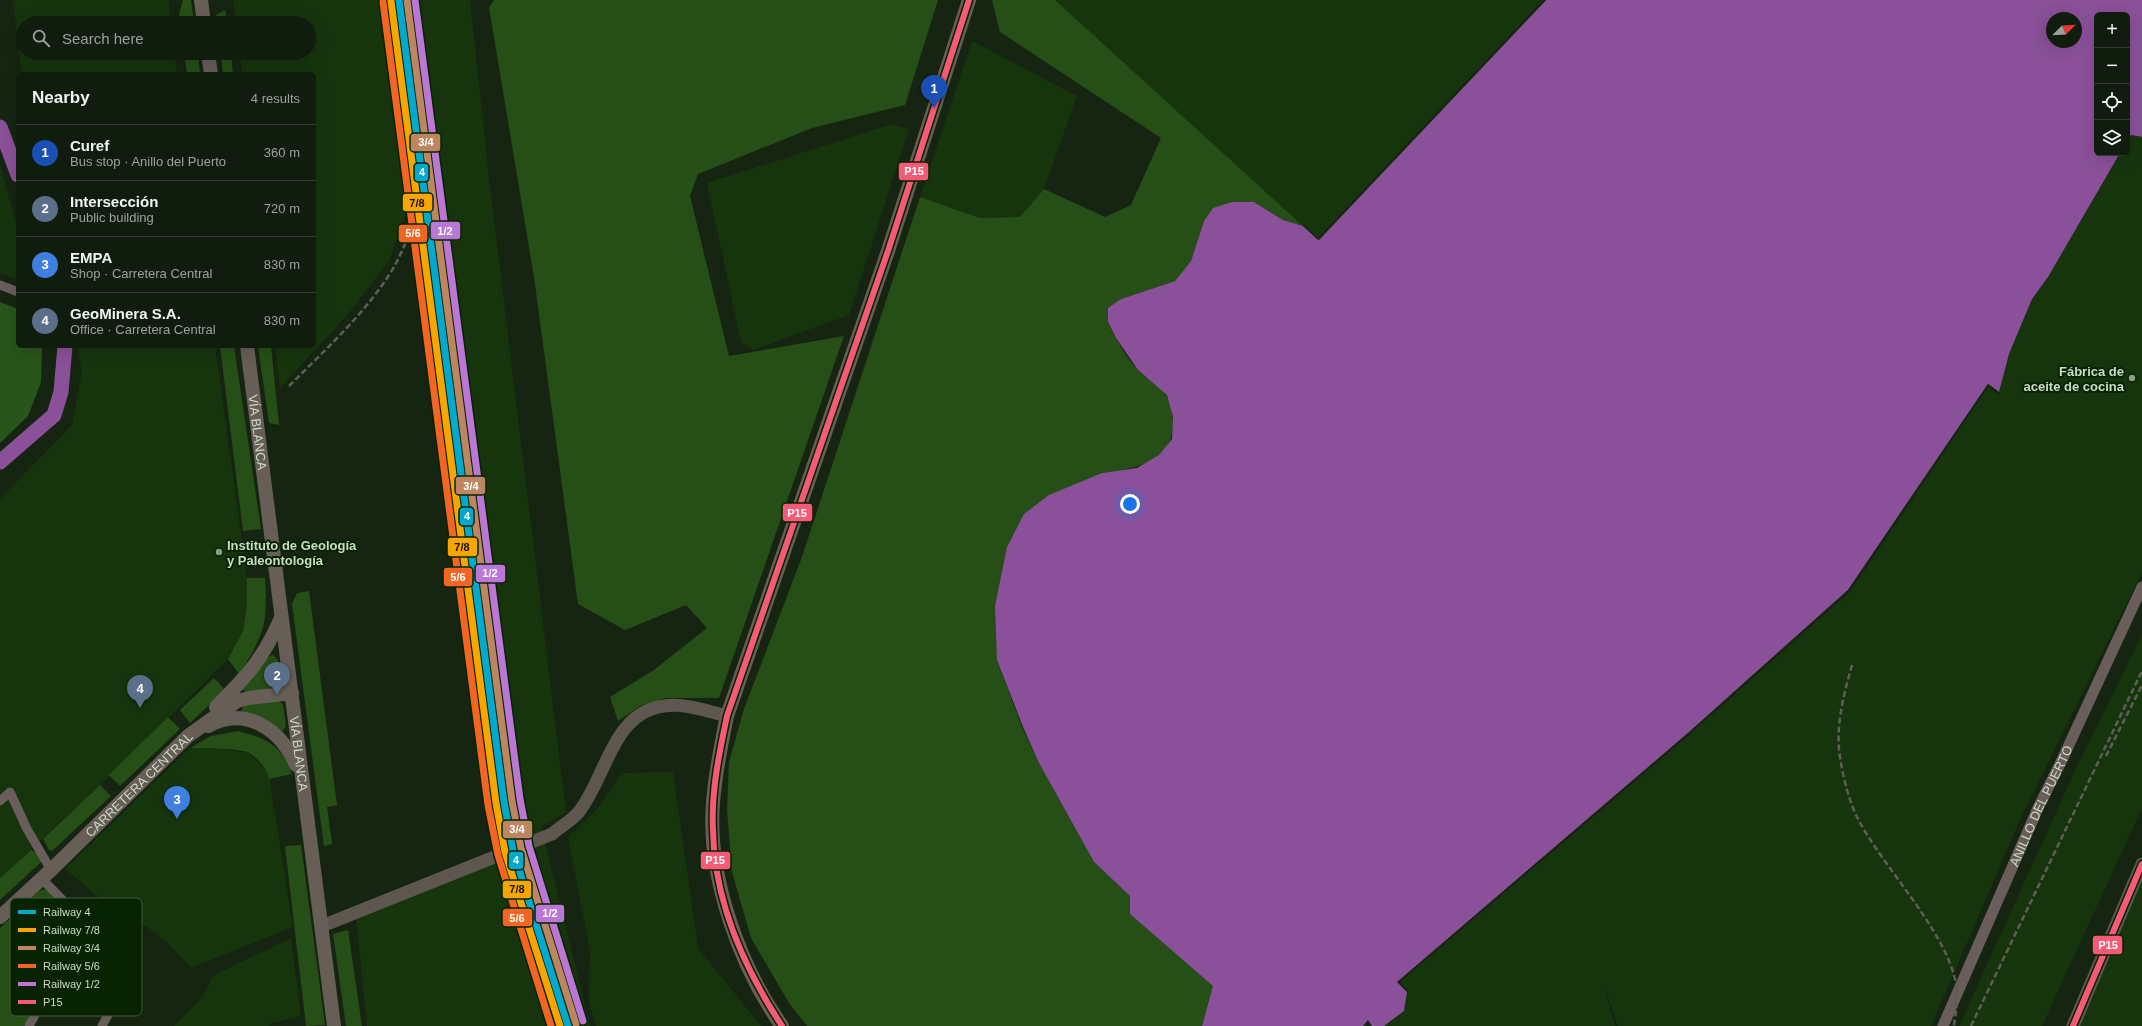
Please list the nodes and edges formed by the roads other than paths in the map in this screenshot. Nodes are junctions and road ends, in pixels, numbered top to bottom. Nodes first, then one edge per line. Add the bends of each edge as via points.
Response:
1 (202, 0) edge
2 (969, 0) edge
3 (203, 16) edge
4 (209, 60) edge
5 (211, 72) edge
6 (0, 285) edge
7 (16, 291) edge
8 (247, 348) edge
9 (2142, 587) edge
10 (281, 618) junction
11 (292, 693) junction
12 (727, 716) junction
13 (188, 736) junction
14 (303, 780) junction
15 (0, 800) edge
16 (2142, 864) edge
17 (46, 875) junction
18 (21, 898) edge
19 (65, 898) edge
20 (10, 908) edge
21 (2, 915) edge
22 (322, 926) junction
23 (34, 1016) edge
24 (107, 1016) edge
25 (334, 1023) edge
26 (29, 1026) edge
27 (102, 1026) edge
28 (782, 1026) edge
29 (1943, 1026) edge
30 (2073, 1026) edge

1 - 3 main road
2 - 12 main road via 885,259
4 - 5 main road
6 - 7 street
8 - 10 main road, VÍA BLANCA
9 - 29 street, ANILLO DEL PUERTO via 2038,808
10 - 11 main road, VÍA BLANCA
10 - 13 main road via 272,640 255,666
11 - 13 main road, CARRETERA CENTRAL via 238,701
11 - 14 main road, VÍA BLANCA
12 - 22 main road via 687,706 664,706 642,713 628,724 578,813 552,834
12 - 28 main road via 712,804 717,867 743,954
13 - 14 main road via 222,720 252,720 268,728 287,746
13 - 17 main road, CARRETERA CENTRAL
14 - 22 main road, VÍA BLANCA
15 - 17 street via 10,792
16 - 30 main road
17 - 18 main road, CARRETERA CENTRAL
17 - 19 street
20 - 21 main road, CARRETERA CENTRAL
22 - 25 main road, VÍA BLANCA
23 - 26 street
24 - 27 street

